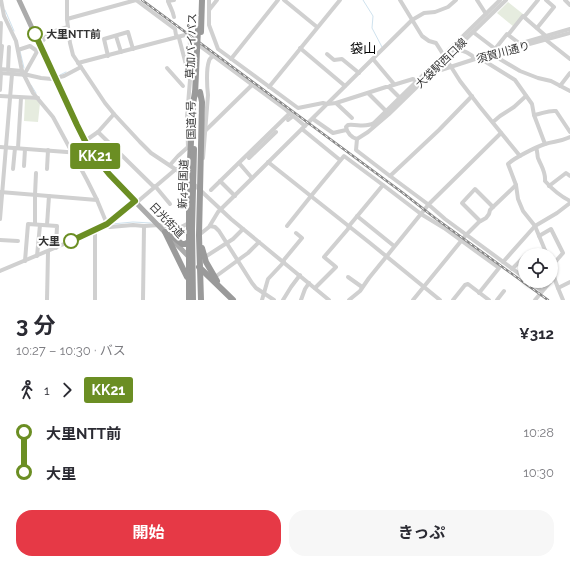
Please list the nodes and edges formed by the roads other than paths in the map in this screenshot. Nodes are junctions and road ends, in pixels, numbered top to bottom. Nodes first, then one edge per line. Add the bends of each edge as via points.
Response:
1 (1, 0) edge
2 (19, 0) edge
3 (67, 0) edge
4 (136, 0) edge
5 (168, 0) edge
6 (174, 0) edge
7 (199, 0) edge
8 (202, 0) edge
9 (209, 0) edge
10 (217, 0) edge
11 (278, 0) edge
12 (284, 0) edge
13 (340, 0) edge
14 (400, 0) edge
15 (456, 0) edge
16 (478, 0) edge
17 (500, 0) edge
18 (506, 0) edge
19 (531, 0) edge
20 (546, 0) edge
21 (565, 0) edge
22 (536, 2) edge
23 (570, 4) edge
24 (209, 10) junction
25 (486, 14) junction
26 (174, 17) dead end
27 (524, 17) junction
28 (67, 19) junction
29 (412, 20) junction
30 (0, 23) edge
31 (68, 26) junction
32 (317, 27) junction
33 (537, 28) junction
34 (570, 29) edge
35 (199, 31) junction
36 (473, 32) junction
37 (570, 33) edge
38 (508, 35) junction
39 (116, 36) junction
40 (178, 37) junction
41 (547, 38) junction
42 (190, 39) junction
43 (520, 43) junction
44 (1, 46) edge
45 (10, 47) junction
46 (39, 47) junction
47 (18, 48) junction
48 (300, 48) junction
49 (133, 49) junction
50 (455, 49) junction
51 (121, 52) junction
52 (494, 52) junction
53 (327, 54) dead end
54 (108, 56) junction
55 (213, 56) junction
56 (444, 57) junction
57 (482, 58) junction
58 (231, 59) junction
59 (373, 59) junction
60 (475, 59) junction
61 (570, 60) edge
62 (79, 65) junction
63 (436, 67) junction
64 (451, 67) junction
65 (167, 68) dead end
66 (8, 70) junction
67 (0, 71) edge
68 (23, 73) junction
69 (359, 73) junction
70 (570, 73) edge
71 (12, 74) junction
72 (187, 74) junction
73 (55, 78) junction
74 (416, 81) junction
75 (394, 84) junction
76 (252, 85) junction
77 (183, 86) dead end
78 (345, 86) junction
79 (560, 86) junction
80 (269, 87) junction
81 (389, 87) junction
82 (0, 90) edge
83 (570, 91) edge
84 (198, 92) junction
85 (368, 92) junction
86 (0, 96) edge
87 (10, 96) junction
88 (472, 96) junction
89 (526, 96) junction
90 (22, 98) junction
91 (38, 98) junction
92 (400, 99) junction
93 (336, 103) junction
94 (327, 104) junction
95 (386, 111) junction
96 (114, 114) junction
97 (292, 115) junction
98 (534, 115) junction
99 (312, 118) junction
100 (352, 118) dead end
101 (288, 120) dead end
102 (492, 122) junction
103 (375, 124) junction
104 (365, 126) junction
105 (303, 128) junction
106 (206, 130) junction
107 (346, 130) junction
108 (98, 132) junction
109 (276, 132) dead end
110 (368, 132) junction
111 (570, 132) edge
112 (501, 133) junction
113 (570, 137) edge
114 (357, 139) junction
115 (85, 141) junction
116 (264, 141) junction
117 (545, 144) junction
118 (0, 147) edge
119 (6, 147) junction
120 (16, 148) junction
121 (193, 148) junction
122 (536, 148) junction
123 (25, 149) junction
124 (48, 150) junction
125 (91, 150) junction
126 (72, 152) junction
127 (520, 156) junction
128 (249, 158) dead end
129 (340, 160) junction
130 (268, 162) junction
131 (239, 163) junction
132 (201, 164) junction
133 (170, 165) junction
134 (190, 165) junction
135 (24, 166) dead end
136 (176, 168) junction
137 (47, 169) dead end
138 (13, 170) dead end
139 (36, 172) dead end
140 (390, 176) junction
141 (570, 176) edge
142 (252, 178) junction
143 (190, 179) junction
144 (220, 181) junction
145 (383, 184) junction
146 (516, 185) junction
147 (549, 186) junction
148 (155, 187) junction
149 (200, 190) junction
150 (211, 190) dead end
151 (1, 192) edge
152 (35, 195) junction
153 (49, 196) junction
154 (235, 196) junction
155 (310, 196) junction
156 (97, 200) junction
157 (136, 202) junction
158 (570, 202) edge
159 (170, 204) dead end
160 (428, 205) junction
161 (493, 207) junction
162 (221, 209) junction
163 (421, 214) junction
164 (357, 216) junction
165 (0, 219) edge
166 (480, 221) junction
167 (189, 223) junction
168 (107, 224) junction
169 (38, 225) junction
170 (47, 225) junction
171 (159, 225) junction
172 (288, 225) dead end
173 (144, 226) junction
174 (210, 226) junction
175 (349, 226) junction
176 (535, 226) junction
177 (243, 229) junction
178 (94, 231) junction
179 (166, 233) junction
180 (296, 233) dead end
181 (466, 235) junction
182 (539, 236) junction
183 (199, 237) junction
184 (0, 240) edge
185 (461, 240) junction
186 (18, 242) dead end
187 (189, 242) junction
188 (259, 242) junction
189 (226, 243) junction
190 (394, 246) junction
191 (56, 248) junction
192 (544, 248) edge
193 (48, 252) junction
194 (37, 256) junction
195 (387, 256) junction
196 (189, 257) junction
197 (205, 257) junction
198 (558, 259) edge
199 (25, 261) junction
200 (237, 261) junction
201 (284, 262) junction
202 (503, 262) junction
203 (518, 263) edge
204 (200, 268) junction
205 (512, 269) junction
206 (0, 271) edge
207 (518, 272) edge
208 (300, 275) junction
209 (348, 276) dead end
210 (215, 277) junction
211 (188, 280) junction
212 (570, 282) edge
213 (309, 283) junction
214 (219, 286) junction
215 (424, 286) junction
216 (201, 288) junction
217 (315, 288) junction
218 (362, 288) junction
219 (558, 288) joint
220 (544, 289) edge
221 (504, 291) dead end
222 (264, 293) junction
223 (479, 293) junction
224 (538, 299) edge
225 (47, 300) edge
226 (95, 300) edge
227 (143, 300) edge
228 (189, 300) edge
229 (193, 300) edge
230 (197, 300) edge
231 (201, 300) edge
232 (233, 300) edge
233 (262, 300) edge
234 (274, 300) edge
235 (283, 300) edge
236 (300, 300) edge
237 (329, 300) edge
238 (348, 300) edge
239 (413, 300) edge
240 (440, 300) edge
241 (453, 300) edge
242 (489, 300) edge
243 (497, 300) edge
244 (563, 300) edge

1 - 47 street via 4,16
2 - 46 main road, 日光街道
3 - 28 street
4 - 28 street
4 - 40 street via 175,29
5 - 6 street
5 - 26 street
7 - 35 highway, 草加バイパス
8 - 35 highway, 草加バイパス
9 - 24 street
10 - 24 street
11 - 58 street
12 - 32 street
13 - 32 street
14 - 29 street
15 - 29 street via 448,7 424,13
16 - 25 street
17 - 25 street, 大袋駅西口線
18 - 36 street, 大袋駅西口線
19 - 22 street
20 - 33 street via 554,7
21 - 23 street
22 - 27 street
24 - 58 street via 209,25 218,49
25 - 56 street, 大袋駅西口線
27 - 33 street
27 - 38 street
28 - 31 street
29 - 56 street via 422,36 436,44
29 - 59 street
30 - 44 street
31 - 46 street via 49,33
31 - 62 street via 73,55
32 - 48 street
33 - 41 street
34 - 41 street
35 - 84 highway, 草加バイパス, bridge
36 - 50 street, 大袋駅西口線
36 - 52 street
37 - 41 street, 須賀川通り
38 - 43 street
38 - 52 street
39 - 49 street via 128,32
39 - 51 street
39 - 54 street via 104,39
40 - 42 street via 185,35
40 - 49 street
40 - 72 street
41 - 43 street
41 - 52 street, 須賀川通り
41 - 61 street
42 - 55 street
42 - 72 street
43 - 52 street
44 - 45 street
44 - 67 street
45 - 47 street
45 - 66 street
46 - 47 street
46 - 68 street
46 - 73 main road, 日光街道
47 - 68 street
48 - 78 street
48 - 80 street
49 - 51 street
50 - 56 street, 大袋駅西口線
50 - 60 street via 465,51
51 - 54 street
52 - 57 street, 須賀川通り
52 - 79 street via 520,71
53 - 69 street via 334,60 342,59
54 - 62 street
55 - 76 street
55 - 106 street via 209,60 206,86
56 - 63 street, 大袋駅西口線
56 - 64 street
56 - 74 street, 大袋駅西口線
57 - 60 street, 須賀川通り
57 - 89 street via 515,80
58 - 80 street
59 - 69 street
59 - 75 street
60 - 64 street, 須賀川通り
62 - 73 street via 68,74
62 - 96 street
63 - 64 street, 須賀川通り via 439,70
63 - 92 street, 大袋駅西口線
64 - 88 street
65 - 77 street
66 - 67 street
66 - 68 street
67 - 71 street
67 - 82 street
68 - 71 street
68 - 73 street via 47,79
68 - 91 street
69 - 78 street
70 - 79 street
71 - 87 street
72 - 121 street via 190,80 187,118
73 - 115 main road, 日光街道
74 - 75 street via 413,79
74 - 92 street, 大袋駅西口線
75 - 81 street
76 - 97 street
76 - 106 street
78 - 94 street
79 - 83 street
80 - 94 street via 298,108
81 - 85 street
81 - 92 street
84 - 121 highway, 新4号国道
84 - 132 highway, 国道4号 via 202,102
84 - 134 highway, 国道4号 via 193,104
85 - 93 street
85 - 95 street
86 - 87 street
87 - 90 street
87 - 119 street
88 - 102 street
88 - 140 street
89 - 98 street via 532,104
89 - 102 street
90 - 91 street
90 - 120 street
91 - 126 street via 53,117
92 - 95 street, 大袋駅西口線
92 - 103 street, 大袋駅西口線
93 - 94 street
93 - 100 street
94 - 99 street
95 - 103 street, 大袋駅西口線
96 - 108 street
96 - 133 street via 144,147
97 - 101 street
97 - 105 street
97 - 116 street
98 - 111 street via 549,110 556,111
98 - 117 street
99 - 105 street
99 - 107 street via 333,133
102 - 112 street
103 - 104 street
103 - 110 street
104 - 107 street via 350,124
104 - 110 street
105 - 129 street
105 - 130 street
106 - 132 street
107 - 114 street
108 - 115 street
108 - 148 street
109 - 116 street
110 - 114 street
112 - 127 street
112 - 160 street
113 - 117 street
114 - 140 street via 356,150
115 - 125 main road, 日光街道
116 - 128 street
116 - 131 street
117 - 122 street
118 - 119 street
119 - 120 street
119 - 151 street
120 - 123 street
120 - 138 street
121 - 133 street via 178,156
121 - 134 street
121 - 229 highway, 新4号国道, bridge
121 - 230 highway, 新4号国道
122 - 127 street
122 - 147 street via 546,176 545,181
123 - 124 street
123 - 135 street
124 - 126 street
124 - 137 street
125 - 126 street via 85,153
125 - 157 main road, 日光街道 via 109,174
126 - 156 street
127 - 146 street via 508,164
129 - 145 street via 344,156
129 - 155 street
130 - 142 street
130 - 155 street
131 - 142 street
131 - 144 street
132 - 149 highway, 国道4号
133 - 136 street
134 - 143 highway, 国道4号
136 - 143 street
136 - 148 street
139 - 152 street
140 - 160 street
141 - 147 street via 566,173
142 - 154 street
143 - 149 street
143 - 167 highway, 国道4号
144 - 150 street
144 - 154 street
145 - 163 street
145 - 164 street
146 - 161 street
146 - 176 street via 523,211
147 - 158 street
148 - 157 street
148 - 159 street
149 - 162 street
149 - 183 highway, 国道4号
151 - 152 street
151 - 165 street
152 - 153 street
152 - 169 street
153 - 156 street
153 - 170 street
154 - 162 street
155 - 172 street
155 - 175 street
156 - 168 street
157 - 168 street
157 - 171 main road, 日光街道
158 - 176 street
160 - 163 street
160 - 181 street
161 - 166 street via 486,218
161 - 166 street via 475,190 462,203
162 - 174 street via 216,213
162 - 177 street
163 - 185 street
163 - 190 street
164 - 175 street
164 - 190 street
166 - 181 street
167 - 171 street via 179,228
167 - 187 highway, 国道4号
168 - 173 street via 110,227
168 - 178 street
169 - 170 street
169 - 194 street
169 - 199 street via 28,224
170 - 191 street via 57,226
171 - 173 street
171 - 179 main road, 日光街道
173 - 227 street
174 - 183 street
174 - 189 street via 217,229
175 - 195 street
175 - 217 street via 324,257 336,267
176 - 182 street
176 - 202 street
177 - 188 street
177 - 189 street
178 - 191 street
178 - 226 street
179 - 187 highway via 182,244
179 - 196 main road, 日光街道
179 - 211 highway
180 - 201 street via 302,238
181 - 185 street
181 - 202 street
182 - 192 street
182 - 198 street via 551,229 563,253
183 - 197 highway
183 - 204 highway, 国道4号
184 - 186 street
185 - 215 street
185 - 223 street via 499,268
187 - 196 highway, 国道4号
188 - 200 street
188 - 201 street
189 - 197 street
189 - 200 street
190 - 195 street
191 - 193 street
193 - 194 street
193 - 225 street
194 - 199 street
195 - 215 street
195 - 218 street
196 - 204 highway, 日光街道
196 - 211 highway, 国道4号
197 - 210 highway
199 - 206 street
200 - 210 street
200 - 222 street via 256,288
201 - 208 street
201 - 222 street via 268,279
202 - 205 street
203 - 205 street
204 - 214 highway, 日光街道
204 - 216 highway, 国道4号
205 - 207 street
208 - 213 street
208 - 235 street
209 - 218 street
210 - 214 highway
211 - 228 highway, 国道4号
212 - 219 street
213 - 217 street
213 - 236 street
214 - 216 highway via 208,281 202,284
214 - 232 highway, 日光街道
215 - 239 street
215 - 240 street
216 - 231 highway, 国道4号
217 - 237 street
218 - 238 street
219 - 244 street
220 - 224 street
221 - 243 street
222 - 233 street
222 - 234 street
223 - 241 street via 468,284
223 - 242 street

